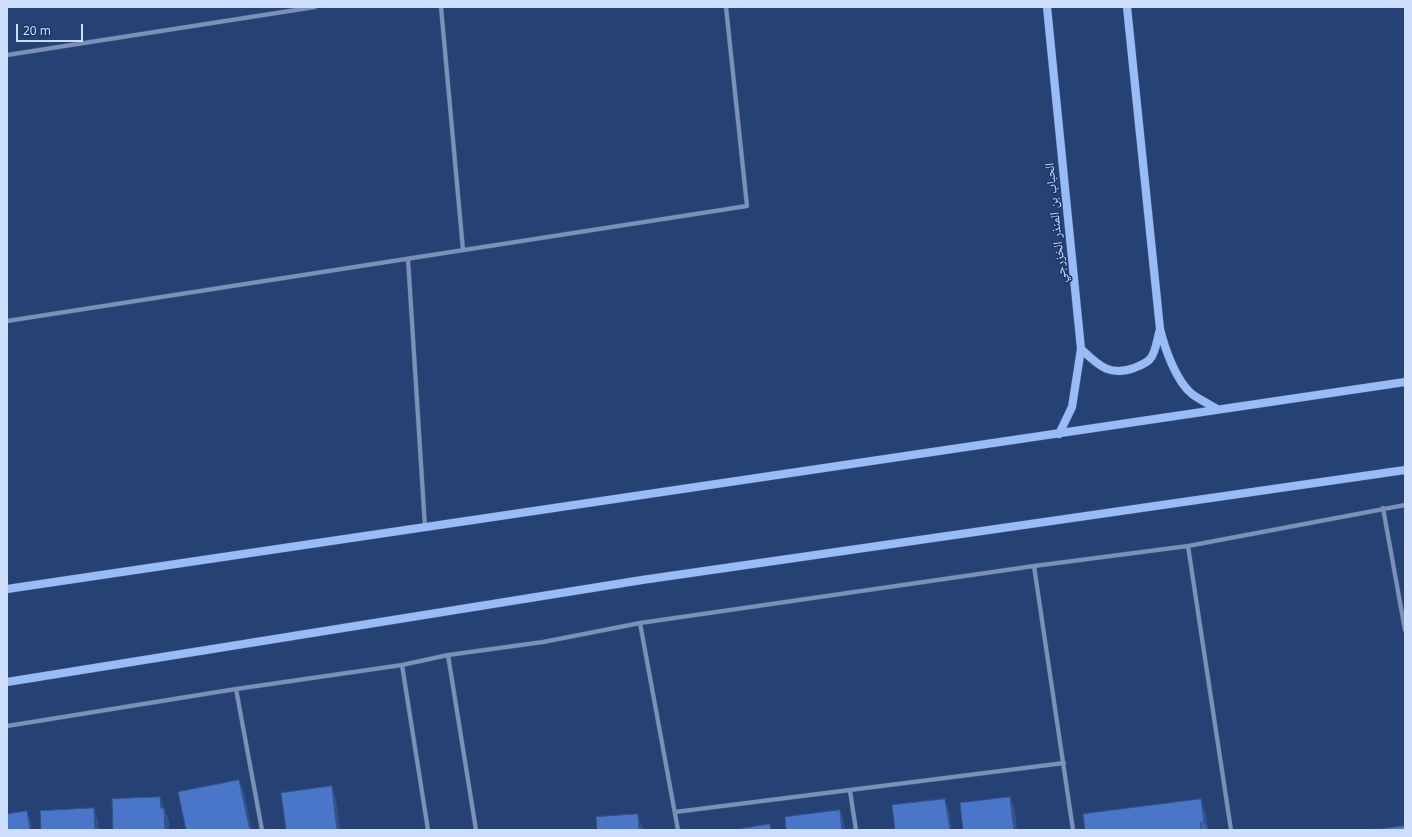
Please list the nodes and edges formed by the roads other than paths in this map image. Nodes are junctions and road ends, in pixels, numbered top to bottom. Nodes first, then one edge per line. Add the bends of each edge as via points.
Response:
1 (315, 7) edge
2 (441, 7) edge
3 (726, 7) edge
4 (1047, 7) edge
5 (1128, 7) edge
6 (7, 55) edge
7 (463, 250) junction
8 (408, 259) junction
9 (7, 321) edge
10 (1160, 330) junction
11 (1081, 348) junction
12 (1405, 382) edge
13 (1217, 409) junction
14 (1059, 434) junction
15 (1405, 470) edge
16 (1405, 505) edge
17 (1383, 508) junction
18 (425, 527) junction
19 (1188, 546) junction
20 (1034, 566) junction
21 (7, 589) edge
22 (640, 623) junction
23 (1405, 630) edge
24 (448, 655) junction
25 (402, 665) junction
26 (7, 682) edge
27 (236, 689) junction
28 (7, 726) edge
29 (1064, 763) junction
30 (850, 791) junction
31 (675, 812) junction
32 (262, 830) edge
33 (428, 830) edge
34 (476, 830) edge
35 (678, 830) edge
36 (856, 830) edge
37 (1073, 830) edge
38 (1231, 830) edge

1 - 6 street
2 - 7 street
3 - 7 street via 747,206
4 - 11 main road, الحباب بن المنذر الخزرجي
5 - 10 main road
7 - 8 street
8 - 9 street
8 - 18 street
10 - 11 main road via 1151,359 1124,372 1096,364
10 - 13 main road via 1165,348 1182,381 1191,393
11 - 14 main road, الحباب بن المنذر الخزرجي via 1072,407
12 - 13 main road
13 - 14 main road
14 - 18 main road
15 - 26 main road via 642,580
16 - 17 street
17 - 19 street
17 - 23 street
18 - 21 main road
19 - 20 street
19 - 38 street
20 - 22 street
20 - 29 street
22 - 24 street via 543,642
22 - 31 street
24 - 25 street
24 - 34 street
25 - 27 street
25 - 33 street
27 - 28 street
27 - 32 street
29 - 30 street
29 - 37 street
30 - 31 street
30 - 36 street
31 - 35 street

